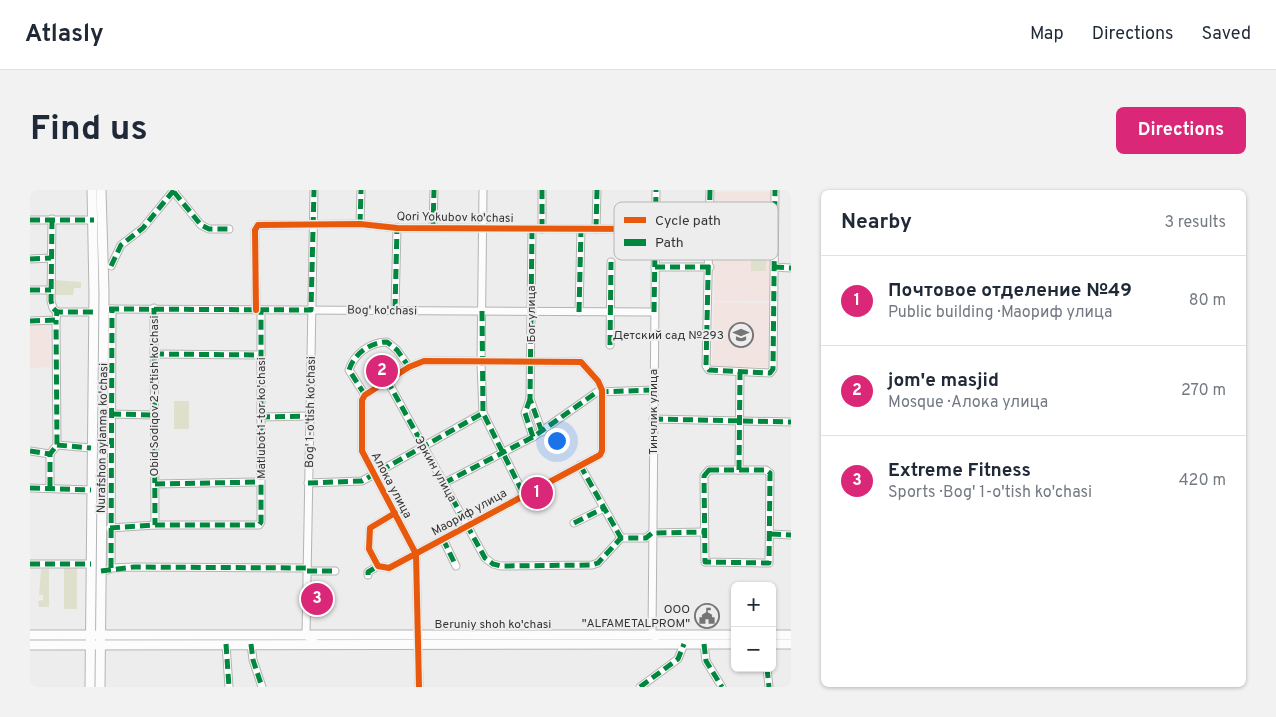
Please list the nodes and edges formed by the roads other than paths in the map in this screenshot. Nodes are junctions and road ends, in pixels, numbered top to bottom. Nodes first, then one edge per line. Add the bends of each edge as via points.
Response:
1 (92, 190) edge
2 (101, 190) edge
3 (314, 190) edge
4 (361, 190) edge
5 (434, 190) edge
6 (483, 190) edge
7 (542, 190) edge
8 (597, 190) edge
9 (174, 191) edge
10 (52, 219) junction
11 (30, 220) edge
12 (94, 220) junction
13 (360, 224) junction
14 (312, 226) junction
15 (256, 227) joint
16 (396, 228) junction
17 (433, 228) junction
18 (482, 228) junction
19 (229, 229) dead end
20 (532, 229) junction
21 (542, 229) junction
22 (581, 229) junction
23 (596, 229) junction
24 (614, 229) edge
25 (51, 258) junction
26 (30, 259) edge
27 (655, 260) edge
28 (710, 260) edge
29 (774, 260) edge
30 (611, 262) dead end
31 (111, 266) dead end
32 (655, 267) junction
33 (710, 267) junction
34 (774, 267) junction
35 (791, 268) edge
36 (30, 290) edge
37 (51, 290) junction
38 (154, 308) junction
39 (395, 309) junction
40 (258, 310) junction
41 (311, 310) junction
42 (482, 311) junction
43 (57, 312) junction
44 (94, 312) junction
45 (531, 312) junction
46 (579, 312) junction
47 (612, 312) junction
48 (654, 312) junction
49 (30, 320) edge
50 (56, 320) junction
51 (610, 345) dead end
52 (154, 354) junction
53 (261, 356) junction
54 (531, 360) junction
55 (481, 363) junction
56 (409, 366) junction
57 (740, 372) junction
58 (387, 380) junction
59 (602, 390) junction
60 (654, 390) junction
61 (365, 395) junction
62 (530, 399) junction
63 (483, 413) junction
64 (111, 414) junction
65 (154, 415) junction
66 (310, 416) junction
67 (260, 417) junction
68 (653, 419) junction
69 (739, 421) junction
70 (791, 422) edge
71 (542, 432) junction
72 (92, 435) junction
73 (102, 436) junction
74 (533, 437) junction
75 (57, 445) junction
76 (424, 446) junction
77 (92, 448) junction
78 (30, 451) edge
79 (503, 452) junction
80 (50, 454) junction
81 (580, 465) junction
82 (739, 470) junction
83 (374, 474) junction
84 (260, 482) junction
85 (308, 483) junction
86 (444, 483) junction
87 (154, 484) junction
88 (50, 487) junction
89 (30, 488) edge
90 (91, 490) junction
91 (524, 495) junction
92 (604, 508) junction
93 (394, 513) junction
94 (574, 523) dead end
95 (91, 524) junction
96 (101, 524) junction
97 (155, 525) junction
98 (466, 526) junction
99 (110, 528) junction
100 (704, 532) junction
101 (652, 533) junction
102 (771, 534) junction
103 (791, 535) edge
104 (621, 538) junction
105 (443, 539) junction
106 (416, 554) junction
107 (30, 564) edge
108 (91, 564) junction
109 (378, 566) junction
110 (456, 566) dead end
111 (111, 568) junction
112 (307, 570) junction
113 (101, 571) junction
114 (336, 571) dead end
115 (368, 575) dead end
116 (30, 635) edge
117 (90, 635) junction
118 (101, 635) junction
119 (306, 635) junction
120 (652, 635) junction
121 (731, 635) edge
122 (776, 635) edge
123 (791, 635) edge
124 (418, 639) junction
125 (226, 644) junction
126 (250, 644) junction
127 (294, 644) junction
128 (317, 644) junction
129 (638, 644) junction
130 (661, 644) junction
131 (684, 644) junction
132 (704, 644) junction
133 (731, 644) edge
134 (776, 644) edge
135 (791, 644) edge
136 (30, 645) edge
137 (90, 646) junction
138 (101, 646) junction
139 (767, 672) edge
140 (649, 684) edge
141 (90, 687) edge
142 (100, 687) edge
143 (229, 687) edge
144 (262, 687) edge
145 (419, 687) edge
146 (640, 687) edge
147 (722, 687) edge
148 (769, 687) edge

1 - 12 main road, Nurafshon aylanma ko'chasi
2 - 73 main road, Nurafshon aylanma ko'chasi via 104,293
3 - 14 street, Bog' 1-o'tish ko'chasi
4 - 13 street
5 - 17 street
6 - 18 street, Маориф улица
7 - 21 street
8 - 23 street
9 - 19 street via 200,225 209,229
9 - 31 street via 143,228 121,245
10 - 11 street
10 - 12 street
10 - 25 street
12 - 44 main road, Nurafshon aylanma ko'chasi
13 - 14 street, Qori Yokubov ko'chasi
13 - 16 street, Qori Yokubov ko'chasi
14 - 15 street, Qori Yokubov ko'chasi
14 - 41 street, Bog' 1-o'tish ko'chasi
15 - 40 street, Matlubot 1-tor ko'chasi
16 - 17 street, Qori Yokubov ko'chasi
16 - 39 street
17 - 18 street, Qori Yokubov ko'chasi
18 - 20 street, Qori Yokubov ko'chasi
18 - 42 street, Маориф улица
20 - 21 street, Qori Yokubov ko'chasi
20 - 45 street, Бог улица
21 - 22 street, Qori Yokubov ko'chasi
22 - 23 street, Qori Yokubov ko'chasi
22 - 46 street
23 - 24 street, Qori Yokubov ko'chasi
25 - 26 street
25 - 37 street
27 - 32 street, Тинчлик улица
28 - 33 street
29 - 34 street
30 - 47 street
32 - 33 street
32 - 48 street, Тинчлик улица
33 - 57 street via 706,366 709,370
34 - 35 street
34 - 57 street via 773,369 770,373
36 - 37 street
37 - 43 street via 52,304
38 - 40 street, Bog' ko'chasi
38 - 52 street, Obid Sodiqov 2-o'tish ko'chasi
38 - 64 street, Bog' ko'chasi via 111,309
39 - 41 street, Bog' ko'chasi
39 - 42 street, Bog' ko'chasi
40 - 41 street, Bog' ko'chasi
40 - 53 street, Matlubot 1-tor ko'chasi
41 - 66 street, Bog' 1-o'tish ko'chasi
42 - 45 street, Bog' ko'chasi
42 - 55 street, Маориф улица
43 - 44 street
43 - 50 street
44 - 72 main road, Nurafshon aylanma ko'chasi
45 - 46 street, Bog' ko'chasi
45 - 54 street, Бог улица
46 - 47 street, Bog' ko'chasi
47 - 48 street, Bog' ko'chasi
47 - 51 street
48 - 60 street, Тинчлик улица
49 - 50 street
50 - 75 street
52 - 53 street
52 - 65 street, Obid Sodiqov 2-o'tish ko'chasi
53 - 67 street, Matlubot 1-tor ko'chasi
54 - 55 street
54 - 59 street via 581,362
54 - 62 street, Бог улица
55 - 56 street via 424,361
55 - 63 street, Маориф улица
56 - 58 street
56 - 61 street via 387,342 368,346 348,370
57 - 69 street
58 - 61 street
58 - 76 street, Эркин улица
59 - 60 street
59 - 71 street
59 - 81 street, Маориф улица via 601,453
60 - 68 street, Тинчлик улица
61 - 83 street, Алока улица via 362,400 362,451
62 - 71 street, Бог улица
62 - 74 street, Бог улица via 525,413
63 - 76 street
63 - 79 street, Маориф улица
64 - 65 street
64 - 99 street
65 - 87 street, Obid Sodiqov 2-o'tish ko'chasi
66 - 67 street
66 - 85 street, Bog' 1-o'tish ko'chasi
67 - 84 street, Matlubot 1-tor ko'chasi
68 - 69 street
68 - 101 street, Тинчлик улица
69 - 70 street
69 - 82 street
71 - 74 street
72 - 73 main road via 97,432
72 - 77 main road, Nurafshon aylanma ko'chasi
73 - 96 main road, Nurafshon aylanma ko'chasi
74 - 79 street
75 - 77 street
75 - 80 street
76 - 83 street
76 - 86 street, Эркин улица
77 - 90 main road, Nurafshon aylanma ko'chasi
78 - 80 street
79 - 86 street
79 - 91 street, Маориф улица
80 - 88 street
81 - 91 street, Маориф улица
81 - 92 street
82 - 100 street via 706,472
82 - 102 street via 766,470 770,473
83 - 85 street via 357,482
83 - 93 street, Алока улица
84 - 87 street, Obid Sodiqov 2-o'tish ko'chasi
84 - 97 street, Matlubot 1-tor ko'chasi via 262,522 259,525
85 - 112 street, Bog' 1-o'tish ko'chasi
86 - 98 street, Эркин улица
87 - 97 street, Obid Sodiqov 2-o'tish ko'chasi
88 - 89 street
88 - 90 street
90 - 95 main road, Nurafshon aylanma ko'chasi
91 - 98 street, Маориф улица
92 - 94 street
92 - 104 street
93 - 106 street, Алока улица
93 - 109 street via 370,528 369,549
95 - 96 main road via 96,527
95 - 108 main road, Nurafshon aylanma ko'chasi
96 - 113 main road, Nurafshon aylanma ko'chasi
97 - 99 street
98 - 104 street, Эркин улица via 485,558 502,566 592,565 598,563
98 - 105 street, Маориф улица
99 - 111 street
100 - 101 street
100 - 102 street via 706,563 769,563
101 - 104 street via 646,538
101 - 120 street, Тинчлик улица
102 - 103 street
105 - 106 street, Маориф улица
105 - 110 street
106 - 109 street, Маориф улица via 389,568
106 - 124 street, Алока улица
107 - 108 street
108 - 117 main road, Nurafshon aylanma ko'chasi
109 - 115 street
111 - 112 street
111 - 113 street
112 - 114 street
112 - 119 street, Bog' 1-o'tish ko'chasi
113 - 118 main road, Nurafshon aylanma ko'chasi
116 - 117 main road, Beruniy shoh ko'chasi
117 - 118 main road, Beruniy shoh ko'chasi
117 - 137 main road, Nurafshon aylanma ko'chasi
118 - 119 main road, Beruniy shoh ko'chasi
118 - 138 main road, Nurafshon aylanma ko'chasi
119 - 124 main road, Beruniy shoh ko'chasi
119 - 127 street
119 - 128 street
120 - 121 main road, Beruniy shoh ko'chasi
120 - 124 main road, Beruniy shoh ko'chasi
120 - 129 street
120 - 130 street
122 - 123 main road
124 - 128 main road, Beruniy shoh ko'chasi
124 - 129 main road, Beruniy shoh ko'chasi
124 - 145 street, Алока улица
125 - 126 main road, Beruniy shoh ko'chasi
125 - 138 main road, Beruniy shoh ko'chasi
125 - 143 street
126 - 127 main road, Beruniy shoh ko'chasi
126 - 144 street
127 - 128 main road, Beruniy shoh ko'chasi
129 - 130 main road, Beruniy shoh ko'chasi
130 - 131 main road, Beruniy shoh ko'chasi
131 - 132 main road, Beruniy shoh ko'chasi
131 - 140 street via 678,659
132 - 133 main road, Beruniy shoh ko'chasi
132 - 147 street via 706,661
134 - 135 main road
136 - 137 main road, Beruniy shoh ko'chasi
137 - 138 main road, Beruniy shoh ko'chasi
137 - 141 main road, Nurafshon aylanma ko'chasi
138 - 142 main road, Nurafshon aylanma ko'chasi
139 - 148 street
140 - 146 street

